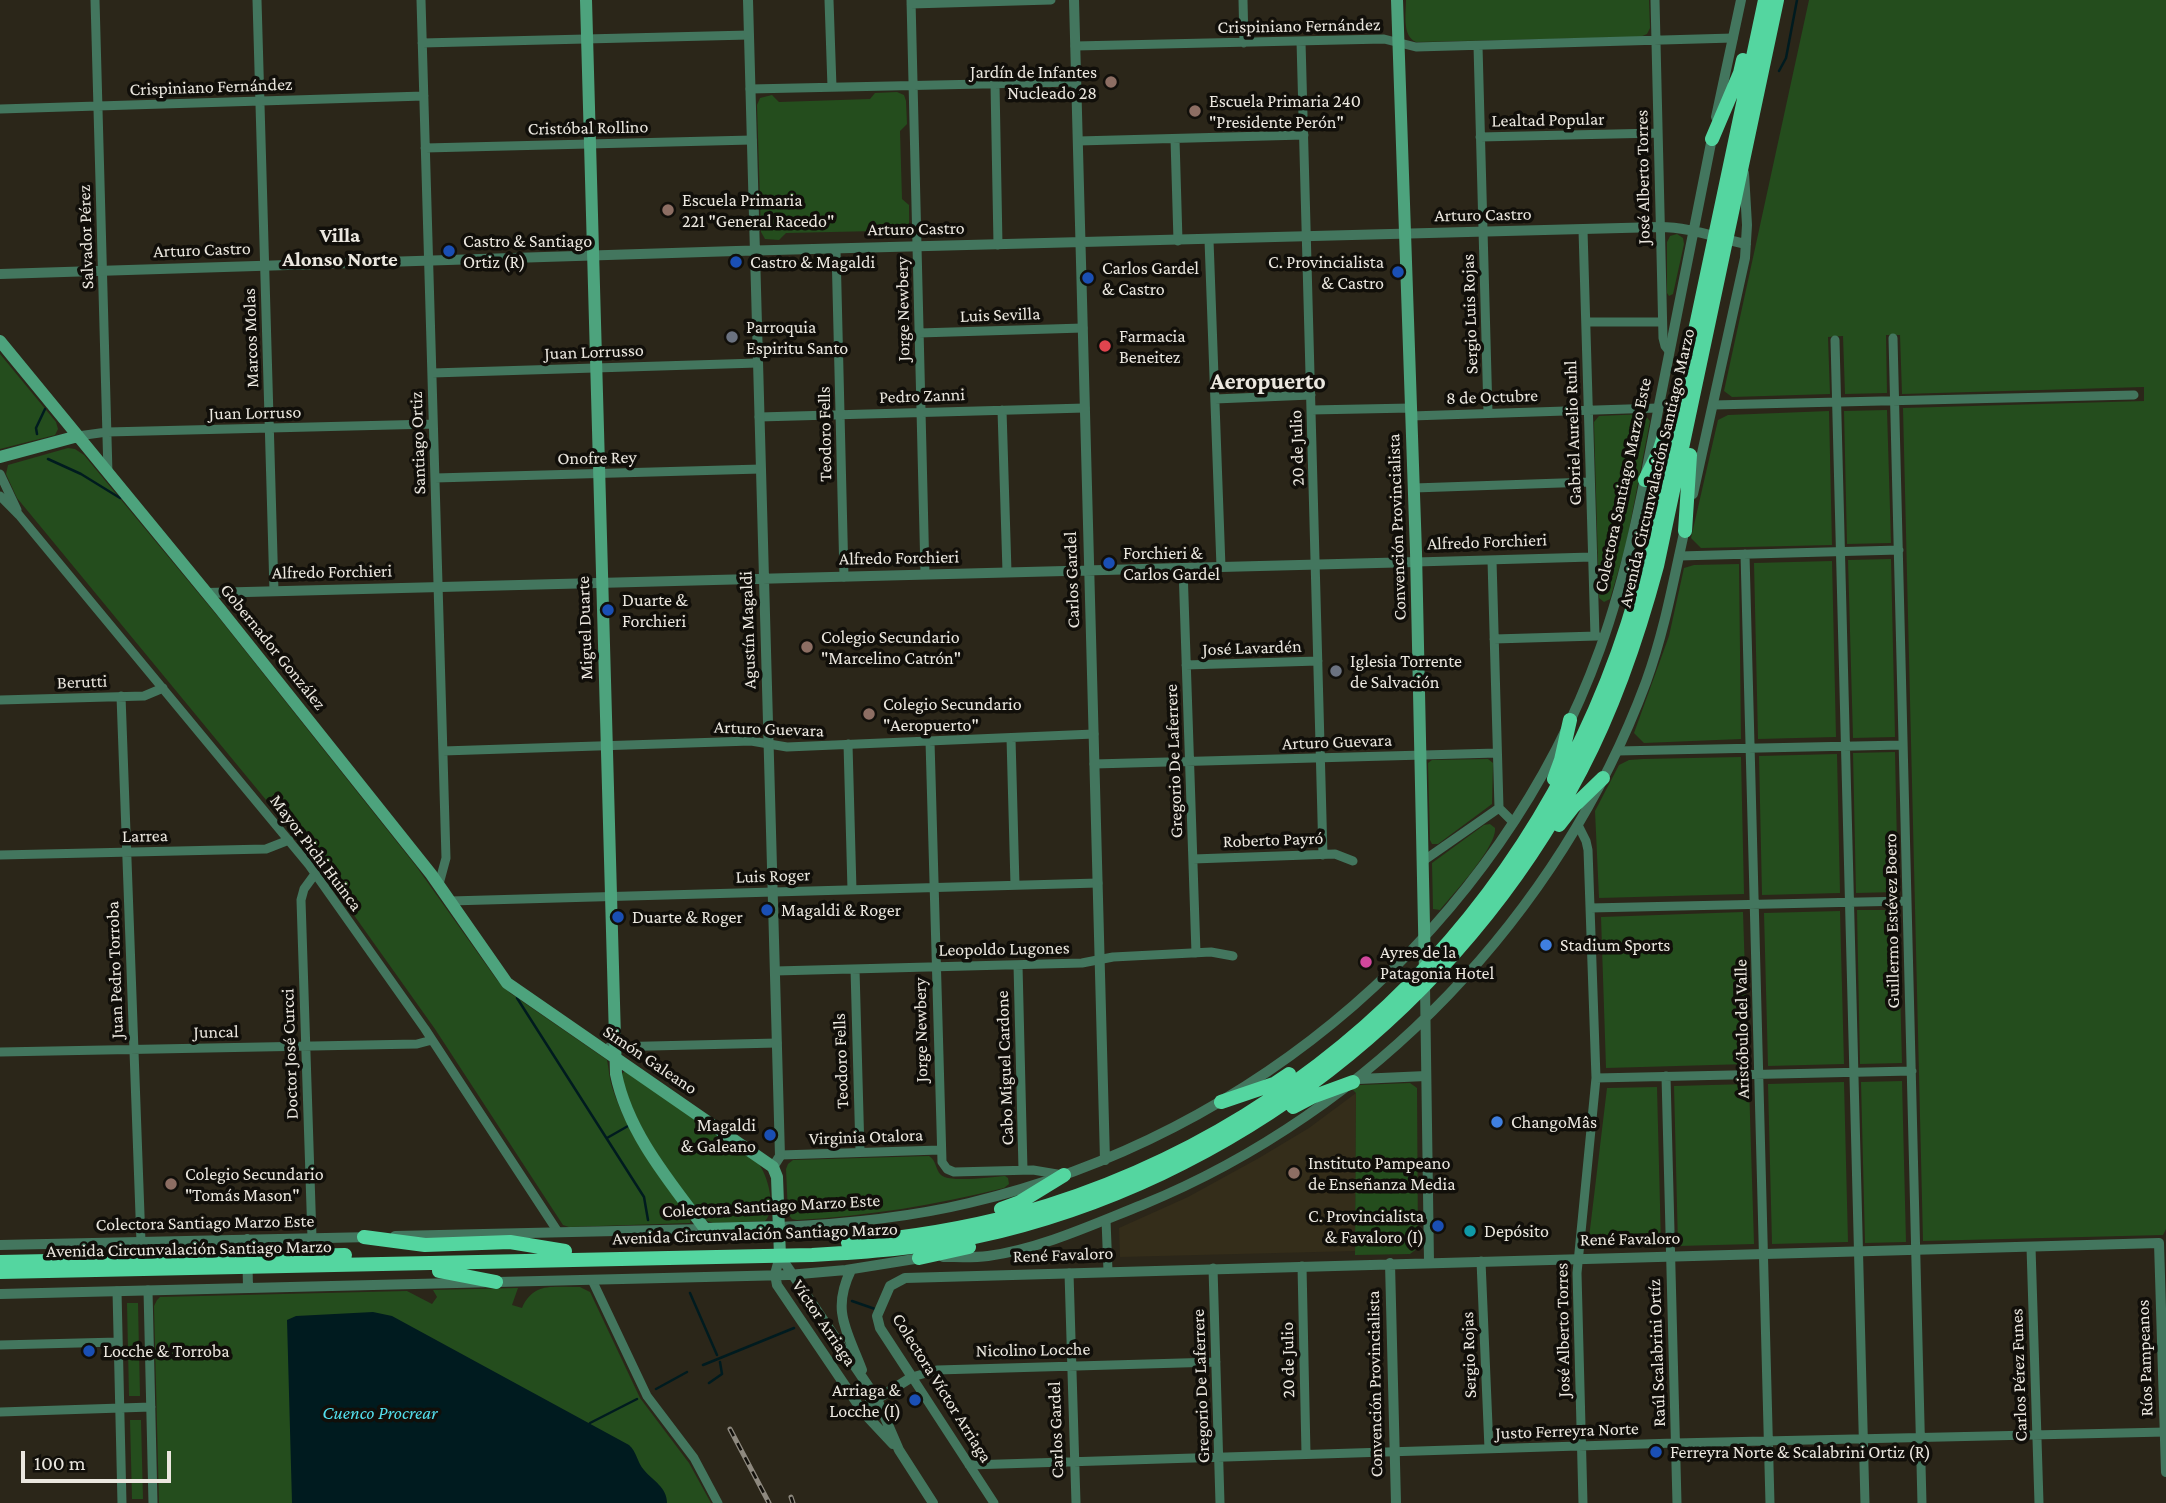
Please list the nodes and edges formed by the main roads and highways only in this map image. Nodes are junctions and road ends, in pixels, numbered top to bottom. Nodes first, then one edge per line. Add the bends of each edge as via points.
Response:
1 (586, 0) edge
2 (1397, 0) edge
3 (1756, 0) edge
4 (1765, 0) edge
5 (1777, 0) edge
6 (1712, 139) road end
7 (1721, 239) junction
8 (1705, 287) junction
9 (1712, 308) junction
10 (0, 341) edge
11 (78, 436) junction
12 (0, 457) edge
13 (1644, 480) road end
14 (1685, 531) road end
15 (1570, 720) road end
16 (1603, 778) road end
17 (1496, 885) junction
18 (1472, 935) junction
19 (1425, 968) junction
20 (507, 983) joint
21 (1425, 986) junction
22 (1385, 1008) junction
23 (615, 1052) junction
24 (1353, 1082) road end
25 (1221, 1102) road end
26 (1195, 1156) junction
27 (1064, 1175) road end
28 (1102, 1198) junction
29 (779, 1227) junction
30 (705, 1229) joint
31 (365, 1237) road end
32 (888, 1239) junction
33 (565, 1251) junction
34 (780, 1251) junction
35 (0, 1254) edge
36 (919, 1258) road end
37 (67, 1260) junction
38 (0, 1262) edge
39 (247, 1262) junction
40 (298, 1266) junction
41 (0, 1274) edge
42 (496, 1282) road end

1 - 23 main road, Miguel Duarte
2 - 19 main road, Convención Provincialista
3 - 6 highway via 1740,73
4 - 7 highway, Avenida Circunvalación Santiago Marzo
5 - 7 highway, Avenida Circunvalación Santiago Marzo via 1743,164
7 - 8 highway, Avenida Circunvalación Santiago Marzo
7 - 9 highway, Avenida Circunvalación Santiago Marzo
8 - 13 highway via 1683,349 1663,442
8 - 17 highway, Avenida Circunvalación Santiago Marzo via 1649,549 1623,640 1570,766
9 - 14 highway via 1706,376 1688,468
9 - 18 highway, Avenida Circunvalación Santiago Marzo via 1660,552 1625,672 1556,815
10 - 11 main road, Gobernador González
11 - 12 main road
11 - 20 main road, Gobernador González via 439,884
15 - 17 highway via 1558,770 1511,848
16 - 18 highway via 1569,813 1513,896
17 - 19 highway, Avenida Circunvalación Santiago Marzo
18 - 21 highway, Avenida Circunvalación Santiago Marzo
19 - 21 main road, Convención Provincialista
19 - 22 highway, Avenida Circunvalación Santiago Marzo
20 - 23 main road, Simón Galeano via 601,1048
21 - 26 highway, Avenida Circunvalación Santiago Marzo via 1315,1081
22 - 25 highway via 1280,1080
22 - 32 highway, Avenida Circunvalación Santiago Marzo via 1294,1082 1162,1160 1027,1211 962,1228
23 - 29 main road, Simón Galeano via 773,1167
23 - 30 main road, Miguel Duarte via 621,1094 643,1141
24 - 26 highway via 1312,1097 1241,1139
26 - 28 highway, Avenida Circunvalación Santiago Marzo
27 - 32 highway via 1013,1206
28 - 34 highway, Avenida Circunvalación Santiago Marzo via 959,1240 868,1251
28 - 36 highway via 1044,1226
29 - 30 main road, Colectora Santiago Marzo Este
29 - 34 main road
31 - 33 highway via 425,1245 510,1242
32 - 34 highway, Avenida Circunvalación Santiago Marzo
33 - 34 highway, Avenida Circunvalación Santiago Marzo
33 - 39 highway, Avenida Circunvalación Santiago Marzo
34 - 40 highway, Avenida Circunvalación Santiago Marzo
35 - 37 highway
37 - 38 highway, Avenida Circunvalación Santiago Marzo
37 - 39 highway, Avenida Circunvalación Santiago Marzo
39 - 40 highway, Avenida Circunvalación Santiago Marzo
39 - 41 highway, Avenida Circunvalación Santiago Marzo
40 - 42 highway via 355,1272 446,1271

